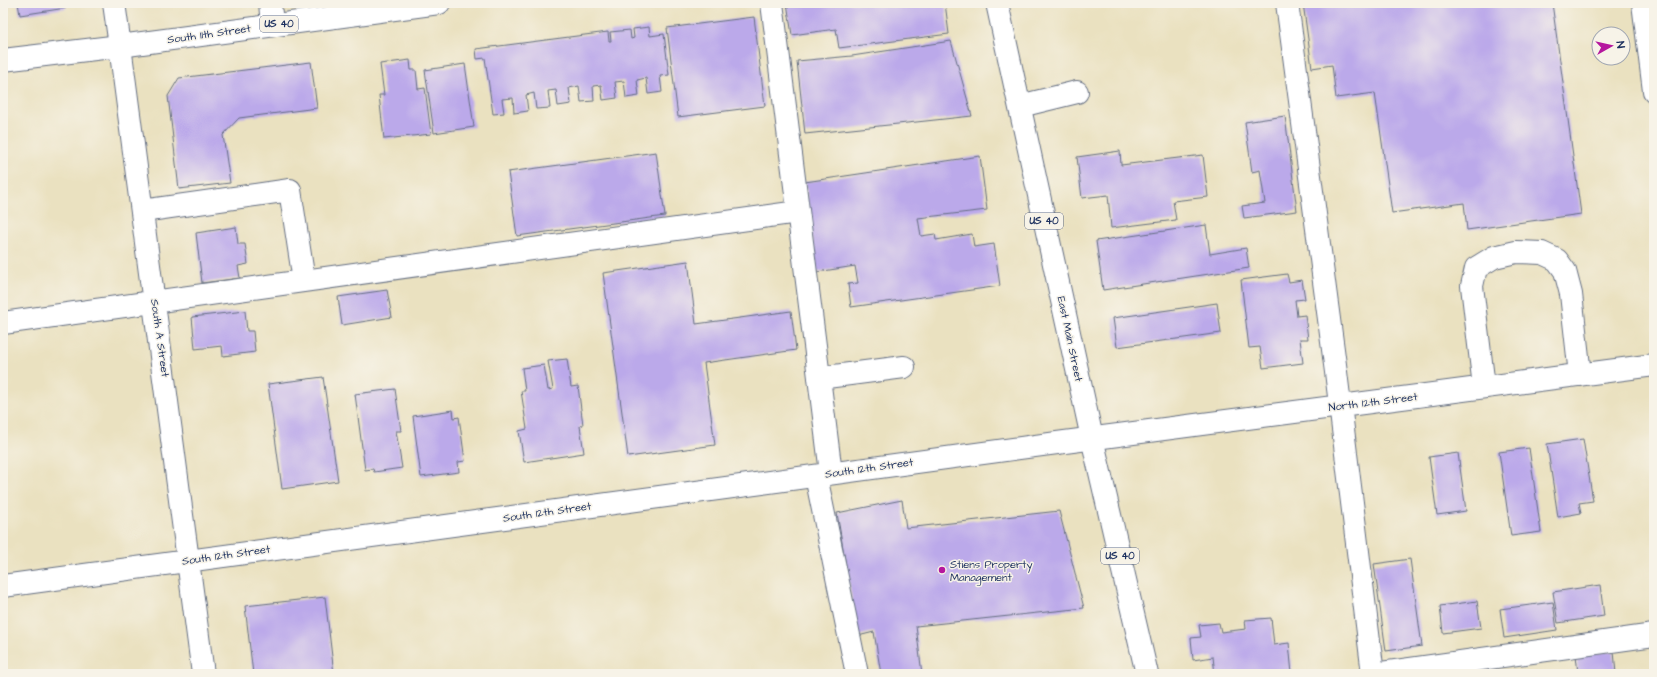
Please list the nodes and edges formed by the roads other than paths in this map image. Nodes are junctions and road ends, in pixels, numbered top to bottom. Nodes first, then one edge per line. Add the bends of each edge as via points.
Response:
1 (114, 3) edge
2 (270, 3) edge
3 (439, 3) edge
4 (772, 3) edge
5 (997, 3) edge
6 (1287, 3) edge
7 (1643, 3) edge
8 (389, 6) edge
9 (272, 25) junction
10 (120, 46) junction
11 (3, 60) edge
12 (1654, 91) edge
13 (1078, 92) dead end
14 (1020, 106) junction
15 (142, 211) junction
16 (798, 212) junction
17 (304, 281) junction
18 (155, 302) junction
19 (3, 323) edge
20 (1654, 365) edge
21 (904, 367) dead end
22 (1580, 374) junction
23 (819, 378) junction
24 (1484, 387) junction
25 (1340, 406) junction
26 (1092, 438) junction
27 (824, 474) junction
28 (189, 560) junction
29 (3, 586) edge
30 (1654, 635) edge
31 (204, 674) edge
32 (857, 674) edge
33 (1147, 674) edge
34 (1373, 674) edge

1 - 10 street, South A Street
2 - 9 street
3 - 8 street, South 11th Street / US 40
4 - 16 street
5 - 14 street, East Main Street / US 40
6 - 25 street
7 - 12 street
8 - 9 street, South 11th Street / US 40
9 - 10 street, South 11th Street / US 40
10 - 11 street, South 11th Street
10 - 15 street, South A Street
13 - 14 street
14 - 26 street, East Main Street / US 40
15 - 17 street via 290,190
15 - 18 street, South A Street
16 - 17 street
16 - 23 street
17 - 18 street
18 - 19 street
18 - 28 street, South A Street
20 - 22 street, North 12th Street
21 - 23 street
22 - 24 street, North 12th Street
22 - 24 street via 1571,294 1565,271 1557,260 1542,253 1516,252 1494,257 1476,268 1472,286
23 - 27 street
24 - 25 street, North 12th Street
25 - 26 street, North 12th Street
25 - 34 street
26 - 27 street, South 12th Street
26 - 33 street, East Main Street / US 40
27 - 28 street, South 12th Street
27 - 32 street
28 - 29 street, South 12th Street
28 - 31 street, South A Street
30 - 34 street

